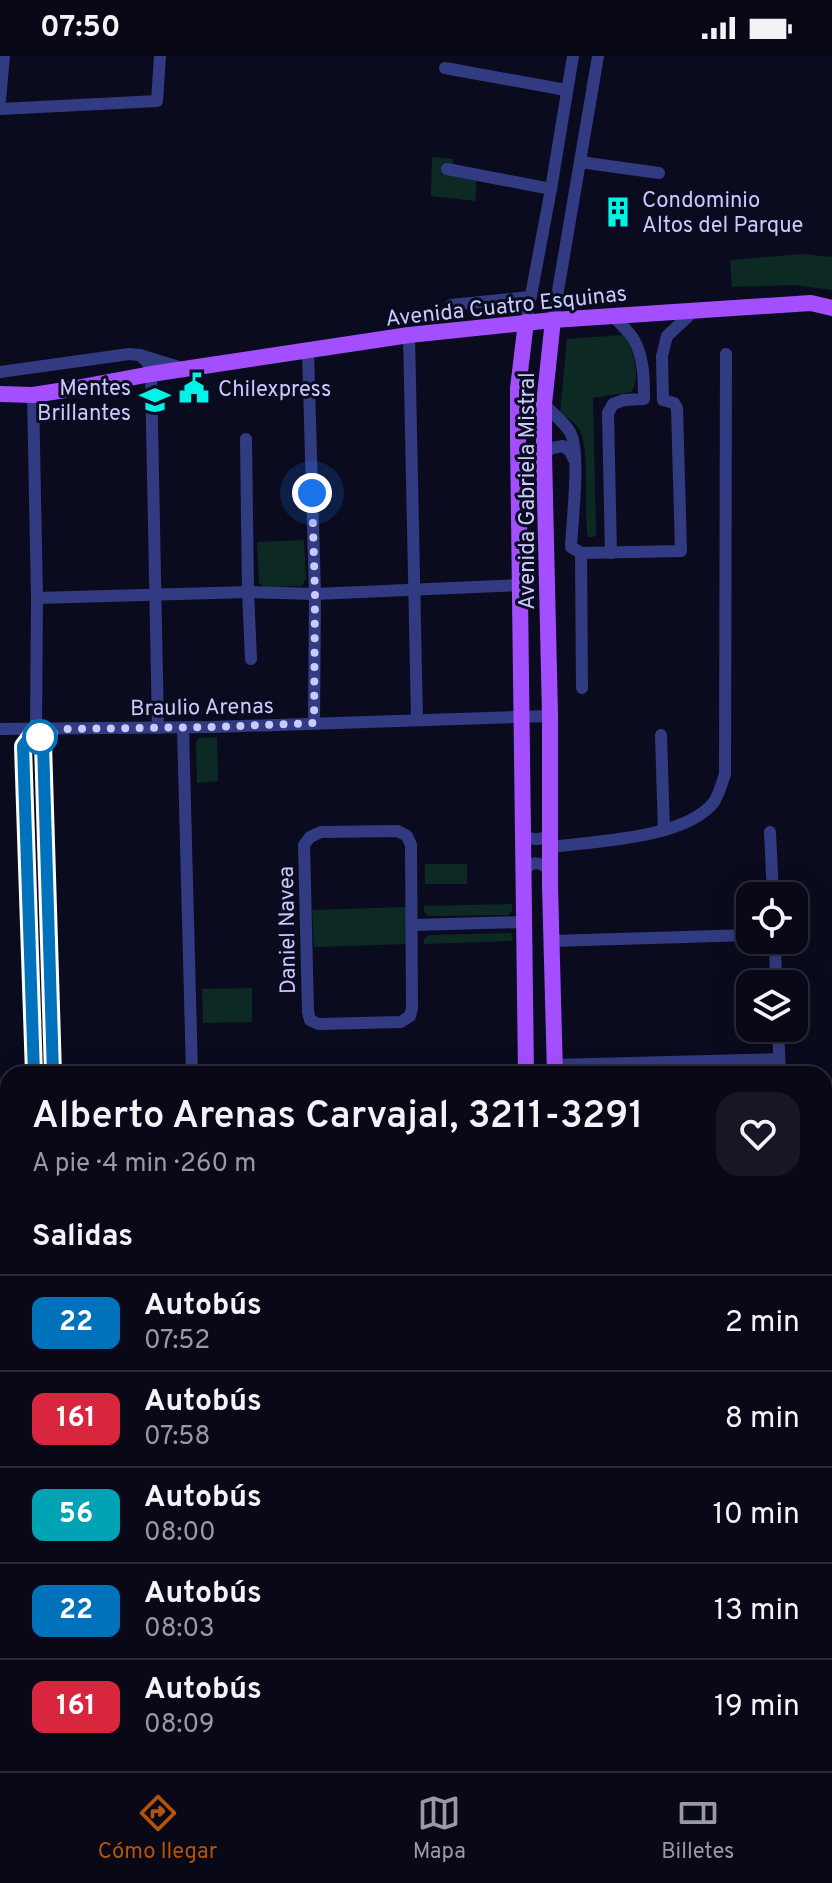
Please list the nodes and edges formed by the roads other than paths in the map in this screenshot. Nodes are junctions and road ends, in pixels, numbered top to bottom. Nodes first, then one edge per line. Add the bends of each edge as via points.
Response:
1 (4, 56) edge
2 (160, 56) edge
3 (573, 56) edge
4 (598, 56) edge
5 (445, 68) dead end
6 (566, 90) junction
7 (0, 100) edge
8 (0, 109) edge
9 (580, 162) junction
10 (447, 169) dead end
11 (659, 173) dead end
12 (551, 189) junction
13 (530, 297) junction
14 (451, 305) dead end
15 (832, 308) edge
16 (695, 310) junction
17 (612, 315) junction
18 (553, 320) junction
19 (526, 322) junction
20 (409, 335) junction
21 (308, 351) junction
22 (726, 354) dead end
23 (140, 355) junction
24 (185, 369) junction
25 (0, 372) edge
26 (151, 374) junction
27 (0, 394) edge
28 (33, 395) junction
29 (644, 399) junction
30 (663, 400) junction
31 (544, 404) junction
32 (246, 439) dead end
33 (544, 454) junction
34 (574, 462) junction
35 (581, 553) junction
36 (611, 553) junction
37 (520, 585) junction
38 (414, 589) junction
39 (248, 592) junction
40 (154, 594) junction
41 (315, 594) junction
42 (37, 598) junction
43 (251, 659) dead end
44 (582, 688) dead end
45 (550, 716) junction
46 (520, 718) junction
47 (417, 720) junction
48 (314, 723) junction
49 (158, 728) junction
50 (183, 728) junction
51 (0, 729) edge
52 (36, 729) junction
53 (661, 735) dead end
54 (664, 830) junction
55 (770, 832) dead end
56 (523, 834) junction
57 (550, 841) junction
58 (550, 870) junction
59 (524, 871) junction
60 (772, 882) edge
61 (522, 922) junction
62 (413, 925) junction
63 (736, 935) edge
64 (551, 941) junction
65 (778, 1042) edge
66 (779, 1059) junction
67 (34, 1066) edge
68 (53, 1066) edge
69 (192, 1066) edge
70 (526, 1066) edge
71 (555, 1066) edge
72 (622, 1066) edge
73 (779, 1066) edge

1 - 7 street
2 - 8 street via 157,101
3 - 6 street, Avenida Gabriela Mistral
4 - 9 street, Avenida Gabriela Mistral
5 - 6 street
6 - 12 street, Avenida Gabriela Mistral
9 - 11 street
9 - 18 street, Avenida Gabriela Mistral
10 - 12 street
12 - 13 street, Avenida Gabriela Mistral
13 - 14 street
13 - 19 street, Avenida Gabriela Mistral
15 - 16 main road, Avenida Cuatro Esquinas via 811,303
16 - 17 main road, Avenida Cuatro Esquinas
16 - 30 street via 667,336
17 - 18 main road, Avenida Cuatro Esquinas
17 - 29 street via 634,338 641,356
18 - 19 main road, Avenida Cuatro Esquinas
18 - 31 main road, Avenida Gabriela Mistral
19 - 20 main road, Avenida Cuatro Esquinas
19 - 37 main road, Avenida Gabriela Mistral via 518,388
20 - 21 main road, Avenida Cuatro Esquinas
20 - 38 street
21 - 24 main road, Avenida Cuatro Esquinas
21 - 41 street
22 - 54 street via 725,774 715,800 700,816
23 - 24 street
23 - 25 street
23 - 26 street
24 - 26 main road, Avenida Cuatro Esquinas
26 - 28 main road
26 - 40 street
27 - 28 main road
28 - 42 street
29 - 30 street
29 - 36 street via 613,404 608,413
30 - 36 street via 677,408 681,551
31 - 33 main road, Avenida Gabriela Mistral
31 - 34 street via 569,432
32 - 39 street
33 - 34 street via 563,446
33 - 45 main road, Avenida Gabriela Mistral
34 - 35 street via 571,547
35 - 36 street
35 - 44 street
37 - 38 street
37 - 46 main road, Avenida Gabriela Mistral
38 - 41 street
38 - 47 street
39 - 40 street
39 - 41 street
39 - 43 street
40 - 42 street
40 - 49 street
41 - 48 street
42 - 52 street
45 - 46 street, Braulio Arenas
45 - 57 main road, Avenida Gabriela Mistral
46 - 47 street, Braulio Arenas
46 - 56 main road, Avenida Gabriela Mistral
47 - 48 street, Braulio Arenas
48 - 50 street, Braulio Arenas
49 - 50 street, Braulio Arenas
49 - 52 street, Braulio Arenas
50 - 69 street
51 - 52 street, Braulio Arenas
52 - 67 street via 23,746
52 - 68 street via 43,744
53 - 54 street
54 - 57 street
55 - 60 street
56 - 57 street
56 - 59 main road, Avenida Gabriela Mistral
57 - 58 main road, Avenida Gabriela Mistral
58 - 59 street via 536,862
58 - 64 main road, Avenida Gabriela Mistral
59 - 61 main road, Avenida Gabriela Mistral
61 - 62 street
61 - 70 main road, Avenida Gabriela Mistral
62 - 62 street, Daniel Navea via 407,836 398,831 321,832 310,837 304,845 310,1020 401,1022 410,1016
63 - 64 street
64 - 71 main road, Avenida Gabriela Mistral
65 - 66 street
66 - 72 street
66 - 73 street

